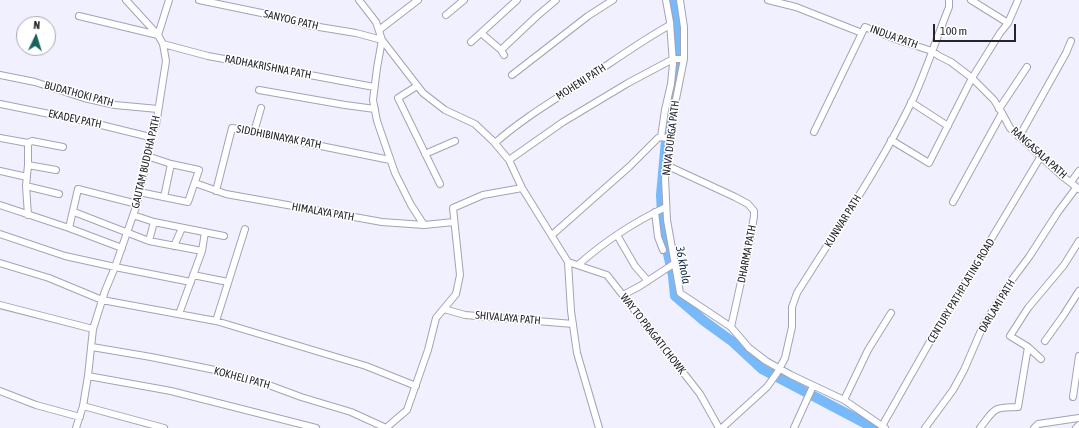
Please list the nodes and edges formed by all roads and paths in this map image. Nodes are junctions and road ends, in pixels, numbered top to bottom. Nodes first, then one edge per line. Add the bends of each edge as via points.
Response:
1 (126, 0) edge
2 (169, 0) edge
3 (199, 0) edge
4 (359, 0) edge
5 (418, 0) edge
6 (464, 0) edge
7 (517, 0) edge
8 (556, 0) edge
9 (613, 0) edge
10 (666, 0) edge
11 (680, 0) edge
12 (768, 0) edge
13 (949, 0) edge
14 (971, 0) edge
15 (1018, 0) edge
16 (446, 15) dead end
17 (79, 16) dead end
18 (1008, 23) junction
19 (670, 25) junction
20 (379, 30) junction
21 (481, 33) junction
22 (862, 33) junction
23 (158, 35) junction
24 (382, 40) junction
25 (1071, 41) dead end
26 (471, 42) dead end
27 (163, 44) junction
28 (932, 51) junction
29 (673, 59) junction
30 (684, 59) junction
31 (1027, 68) dead end
32 (0, 75) edge
33 (512, 75) dead end
34 (972, 78) junction
35 (417, 86) junction
36 (374, 87) junction
37 (259, 90) dead end
38 (911, 102) junction
39 (0, 104) edge
40 (261, 108) dead end
41 (375, 108) junction
42 (158, 109) junction
43 (1001, 111) junction
44 (948, 126) junction
45 (254, 132) junction
46 (814, 132) dead end
47 (150, 137) junction
48 (661, 137) junction
49 (1019, 137) junction
50 (0, 138) edge
51 (671, 139) junction
52 (891, 140) junction
53 (455, 141) dead end
54 (28, 143) junction
55 (495, 143) junction
56 (64, 147) dead end
57 (425, 154) junction
58 (147, 156) junction
59 (1041, 156) junction
60 (390, 160) junction
61 (509, 160) junction
62 (171, 164) junction
63 (28, 165) junction
64 (668, 166) junction
65 (56, 170) dead end
66 (0, 171) edge
67 (1079, 171) edge
68 (27, 176) junction
69 (195, 182) junction
70 (1071, 182) junction
71 (440, 184) dead end
72 (26, 186) junction
73 (522, 188) junction
74 (1078, 188) edge
75 (216, 191) junction
76 (139, 192) junction
77 (59, 194) dead end
78 (164, 197) junction
79 (953, 202) dead end
80 (137, 204) junction
81 (0, 205) edge
82 (666, 207) junction
83 (74, 212) junction
84 (655, 212) junction
85 (28, 215) junction
86 (133, 215) junction
87 (154, 222) junction
88 (454, 222) junction
89 (424, 225) junction
90 (70, 228) junction
91 (182, 228) junction
92 (245, 229) dead end
93 (127, 232) junction
94 (205, 232) junction
95 (0, 234) edge
96 (552, 235) junction
97 (224, 236) dead end
98 (617, 236) junction
99 (149, 241) junction
100 (1079, 241) edge
101 (174, 246) junction
102 (122, 248) junction
103 (663, 250) dead end
104 (202, 251) junction
105 (568, 262) junction
106 (0, 263) edge
107 (676, 263) junction
108 (578, 265) junction
109 (115, 268) junction
110 (193, 275) junction
111 (648, 281) junction
112 (190, 282) junction
113 (228, 282) junction
114 (1079, 291) edge
115 (622, 295) junction
116 (102, 300) junction
117 (0, 305) edge
118 (444, 309) junction
119 (891, 313) dead end
120 (179, 314) junction
121 (216, 321) junction
122 (573, 324) junction
123 (731, 327) junction
124 (93, 329) junction
125 (1045, 341) dead end
126 (92, 347) junction
127 (1028, 347) junction
128 (1079, 356) edge
129 (1041, 359) dead end
130 (779, 368) junction
131 (88, 376) junction
132 (1078, 378) edge
133 (416, 386) junction
134 (813, 386) junction
135 (0, 391) edge
136 (1073, 397) dead end
137 (844, 400) junction
138 (83, 406) junction
139 (80, 417) junction
140 (1079, 418) edge
141 (1079, 425) edge
142 (884, 427) edge
143 (76, 428) edge
144 (164, 428) edge
145 (316, 428) edge
146 (386, 428) edge
147 (599, 428) edge
148 (718, 428) edge
149 (722, 428) edge
150 (794, 428) edge
151 (926, 428) edge
152 (980, 428) edge
153 (1034, 428) edge
154 (1076, 428) edge

1 - 23 street
2 - 23 street
3 - 24 street, SANYOG PATH
4 - 20 street
5 - 20 street
6 - 16 street
7 - 21 street
8 - 21 street via 502,52
9 - 33 street via 588,16
10 - 19 street
11 - 30 street, NAVA DURGA PATH via 684,27
12 - 22 street, INDUA PATH via 796,7
13 - 28 street, KUNWAR PATH via 949,7
14 - 18 street
15 - 18 street
17 - 23 street
18 - 34 street
19 - 29 street
19 - 55 street, MOHENI PATH via 534,112
20 - 24 street
21 - 26 street
22 - 28 street, INDUA PATH via 866,27
22 - 46 street
23 - 27 street
24 - 35 street
24 - 36 street
25 - 49 street
27 - 36 street, RADHAKRISHNA PATH via 208,56
27 - 42 street, GAUTAM BUDDHA PATH via 166,61
28 - 34 street, RANGASALA PATH
28 - 38 street, KUNWAR PATH
29 - 30 street
29 - 48 street
29 - 61 street via 562,122
30 - 51 street, NAVA DURGA PATH
31 - 43 street
32 - 42 street, BUDATHOKI PATH via 35,82 115,105
34 - 43 street, RANGASALA PATH via 994,100
34 - 44 street
35 - 55 street via 445,110 475,124
35 - 57 street via 398,98
36 - 41 street
37 - 41 street
38 - 44 street
38 - 52 street, KUNWAR PATH
39 - 47 street, EKADEV PATH
40 - 45 street
41 - 60 street
42 - 47 street, GAUTAM BUDDHA PATH via 156,126
43 - 49 street, RANGASALA PATH via 1010,128
43 - 79 street
44 - 52 street via 929,163
45 - 60 street, SIDDHIBINAYAK PATH
45 - 75 street, SIDDHIBINAYAK PATH via 232,128
47 - 58 street, GAUTAM BUDDHA PATH
48 - 51 street
48 - 96 street
49 - 59 street, RANGASALA PATH
50 - 54 street
51 - 64 street, NAVA DURGA PATH
52 - 130 street, KUNWAR PATH via 853,205 796,293 792,307 792,328 785,358
53 - 57 street
54 - 56 street via 32,141
54 - 63 street
55 - 61 street
57 - 71 street
58 - 62 street
58 - 76 street, GAUTAM BUDDHA PATH
59 - 70 street, RANGASALA PATH
59 - 142 street, CENTURY PATHPLATING ROAD via 936,331
60 - 89 street
61 - 73 street
62 - 69 street via 199,170
62 - 78 street
63 - 65 street
63 - 68 street
64 - 82 street, NAVA DURGA PATH via 665,178
64 - 123 street, DHARMA PATH via 752,208 754,216
66 - 68 street
67 - 70 street
68 - 72 street
69 - 75 street, HIMALAYA PATH
69 - 78 street via 188,202
70 - 74 street, RANGASALA PATH
72 - 77 street
72 - 85 street
73 - 88 street via 483,195 453,208
73 - 96 street
74 - 151 street, DARLAMI PATH via 1058,212 1008,285 983,326 953,390
75 - 89 street, HIMALAYA PATH via 382,222
76 - 78 street
76 - 80 street, GAUTAM BUDDHA PATH
80 - 83 street via 78,189
80 - 86 street, GAUTAM BUDDHA PATH
81 - 85 street
82 - 84 street
82 - 107 street, NAVA DURGA PATH
83 - 90 street
83 - 93 street
84 - 98 street
84 - 103 street via 658,237
85 - 90 street
86 - 87 street
86 - 93 street, GAUTAM BUDDHA PATH
87 - 91 street
87 - 99 street
88 - 89 street, HIMALAYA PATH
88 - 118 street via 460,276 456,294
90 - 102 street
91 - 94 street
91 - 101 street
92 - 113 street
93 - 99 street
93 - 102 street, GAUTAM BUDDHA PATH
94 - 97 street
94 - 104 street
95 - 109 street via 65,256
96 - 105 street
98 - 108 street via 597,248
98 - 111 street via 635,266
99 - 101 street
100 - 127 street via 1010,336
101 - 104 street
102 - 109 street, GAUTAM BUDDHA PATH
104 - 110 street
105 - 108 street, WAY TO PRAGATI CHOWK
105 - 122 street
106 - 116 street via 49,278
107 - 111 street
107 - 123 street, NAVA DURGA PATH via 680,294
108 - 115 street, WAY TO PRAGATI CHOWK via 607,275
109 - 112 street
109 - 116 street, GAUTAM BUDDHA PATH
110 - 112 street
110 - 113 street
111 - 115 street
112 - 120 street
113 - 121 street
114 - 125 street
115 - 148 street, WAY TO PRAGATI CHOWK via 700,394
116 - 120 street
116 - 124 street, GAUTAM BUDDHA PATH
117 - 124 street
118 - 122 street, SHIVALAYA PATH via 465,314
118 - 133 street via 436,318
119 - 137 street via 868,350
120 - 121 street
121 - 133 street via 366,366
122 - 147 street via 577,353
123 - 130 street, NAVA DURGA PATH via 749,348
124 - 126 street, GAUTAM BUDDHA PATH
126 - 131 street, GAUTAM BUDDHA PATH
126 - 146 street, KOKHELI PATH via 215,370 266,384 351,412
127 - 129 street
127 - 152 street via 1018,407 996,408
128 - 132 street
130 - 134 street, NAVA DURGA PATH
130 - 149 street, KUNWAR PATH via 767,387
131 - 138 street, GAUTAM BUDDHA PATH
131 - 145 street via 171,391
132 - 136 street
133 - 146 street via 407,410
134 - 137 street, NAVA DURGA PATH
134 - 150 street
135 - 139 street via 36,405
137 - 142 street, NAVA DURGA PATH
138 - 139 street, GAUTAM BUDDHA PATH
138 - 144 street
139 - 143 street, GAUTAM BUDDHA PATH
140 - 153 street via 1038,424
141 - 154 street

